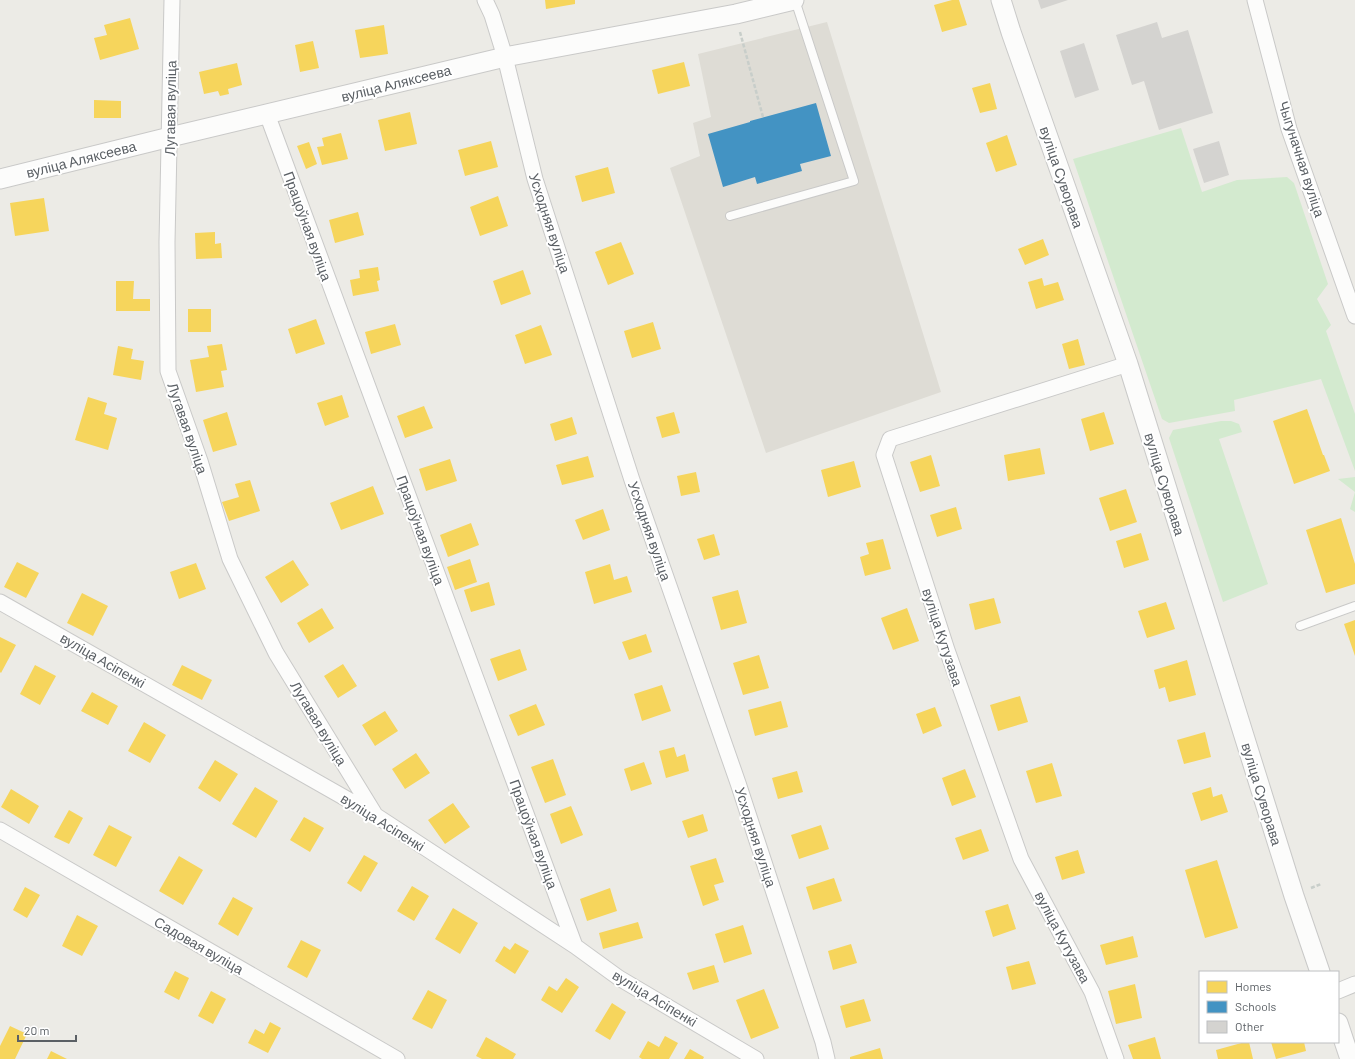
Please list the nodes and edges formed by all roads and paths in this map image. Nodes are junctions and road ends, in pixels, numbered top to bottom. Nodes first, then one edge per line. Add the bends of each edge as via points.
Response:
1 (172, 0) edge
2 (485, 0) edge
3 (795, 0) edge
4 (1001, 0) edge
5 (1255, 0) edge
6 (736, 14) junction
7 (505, 57) junction
8 (267, 114) junction
9 (763, 117) dead end
10 (170, 137) junction
11 (0, 179) edge
12 (730, 216) dead end
13 (1355, 316) edge
14 (1128, 364) junction
15 (0, 602) edge
16 (1355, 606) edge
17 (1300, 626) dead end
18 (375, 815) junction
19 (0, 830) edge
20 (576, 946) junction
21 (1320, 971) edge
22 (1355, 984) edge
23 (1339, 991) edge
24 (1339, 1026) edge
25 (397, 1059) edge
26 (756, 1059) edge
27 (827, 1059) edge
28 (1116, 1059) edge
29 (1350, 1059) edge

1 - 10 street, Лугавая вуліца
2 - 7 street, Усходняя вуліца
3 - 6 street, вуліца Аляксеева
3 - 12 lane via 854,182
4 - 14 street, вуліца Суворава via 1010,32
5 - 13 street, Чыгуначная вуліца via 1290,129
6 - 7 street, вуліца Аляксеева
6 - 9 path
7 - 8 street, вуліца Аляксеева
7 - 27 street, Усходняя вуліца via 537,186 632,480 738,783
8 - 10 street, вуліца Аляксеева
8 - 20 street, Працоўная вуліца
10 - 11 street, вуліца Аляксеева
10 - 18 street, Лугавая вуліца via 168,371 200,461 230,558 276,653
14 - 21 street, вуліца Суворава
14 - 28 street, вуліца Кутузава via 890,439 884,455 947,650 1021,859 1092,992
15 - 18 street, вуліца Асіпенкі
16 - 17 lane
18 - 20 street, вуліца Асіпенкі
19 - 25 street, Садовая вуліца
20 - 26 street, вуліца Асіпенкі via 619,978
22 - 23 street
24 - 29 street

